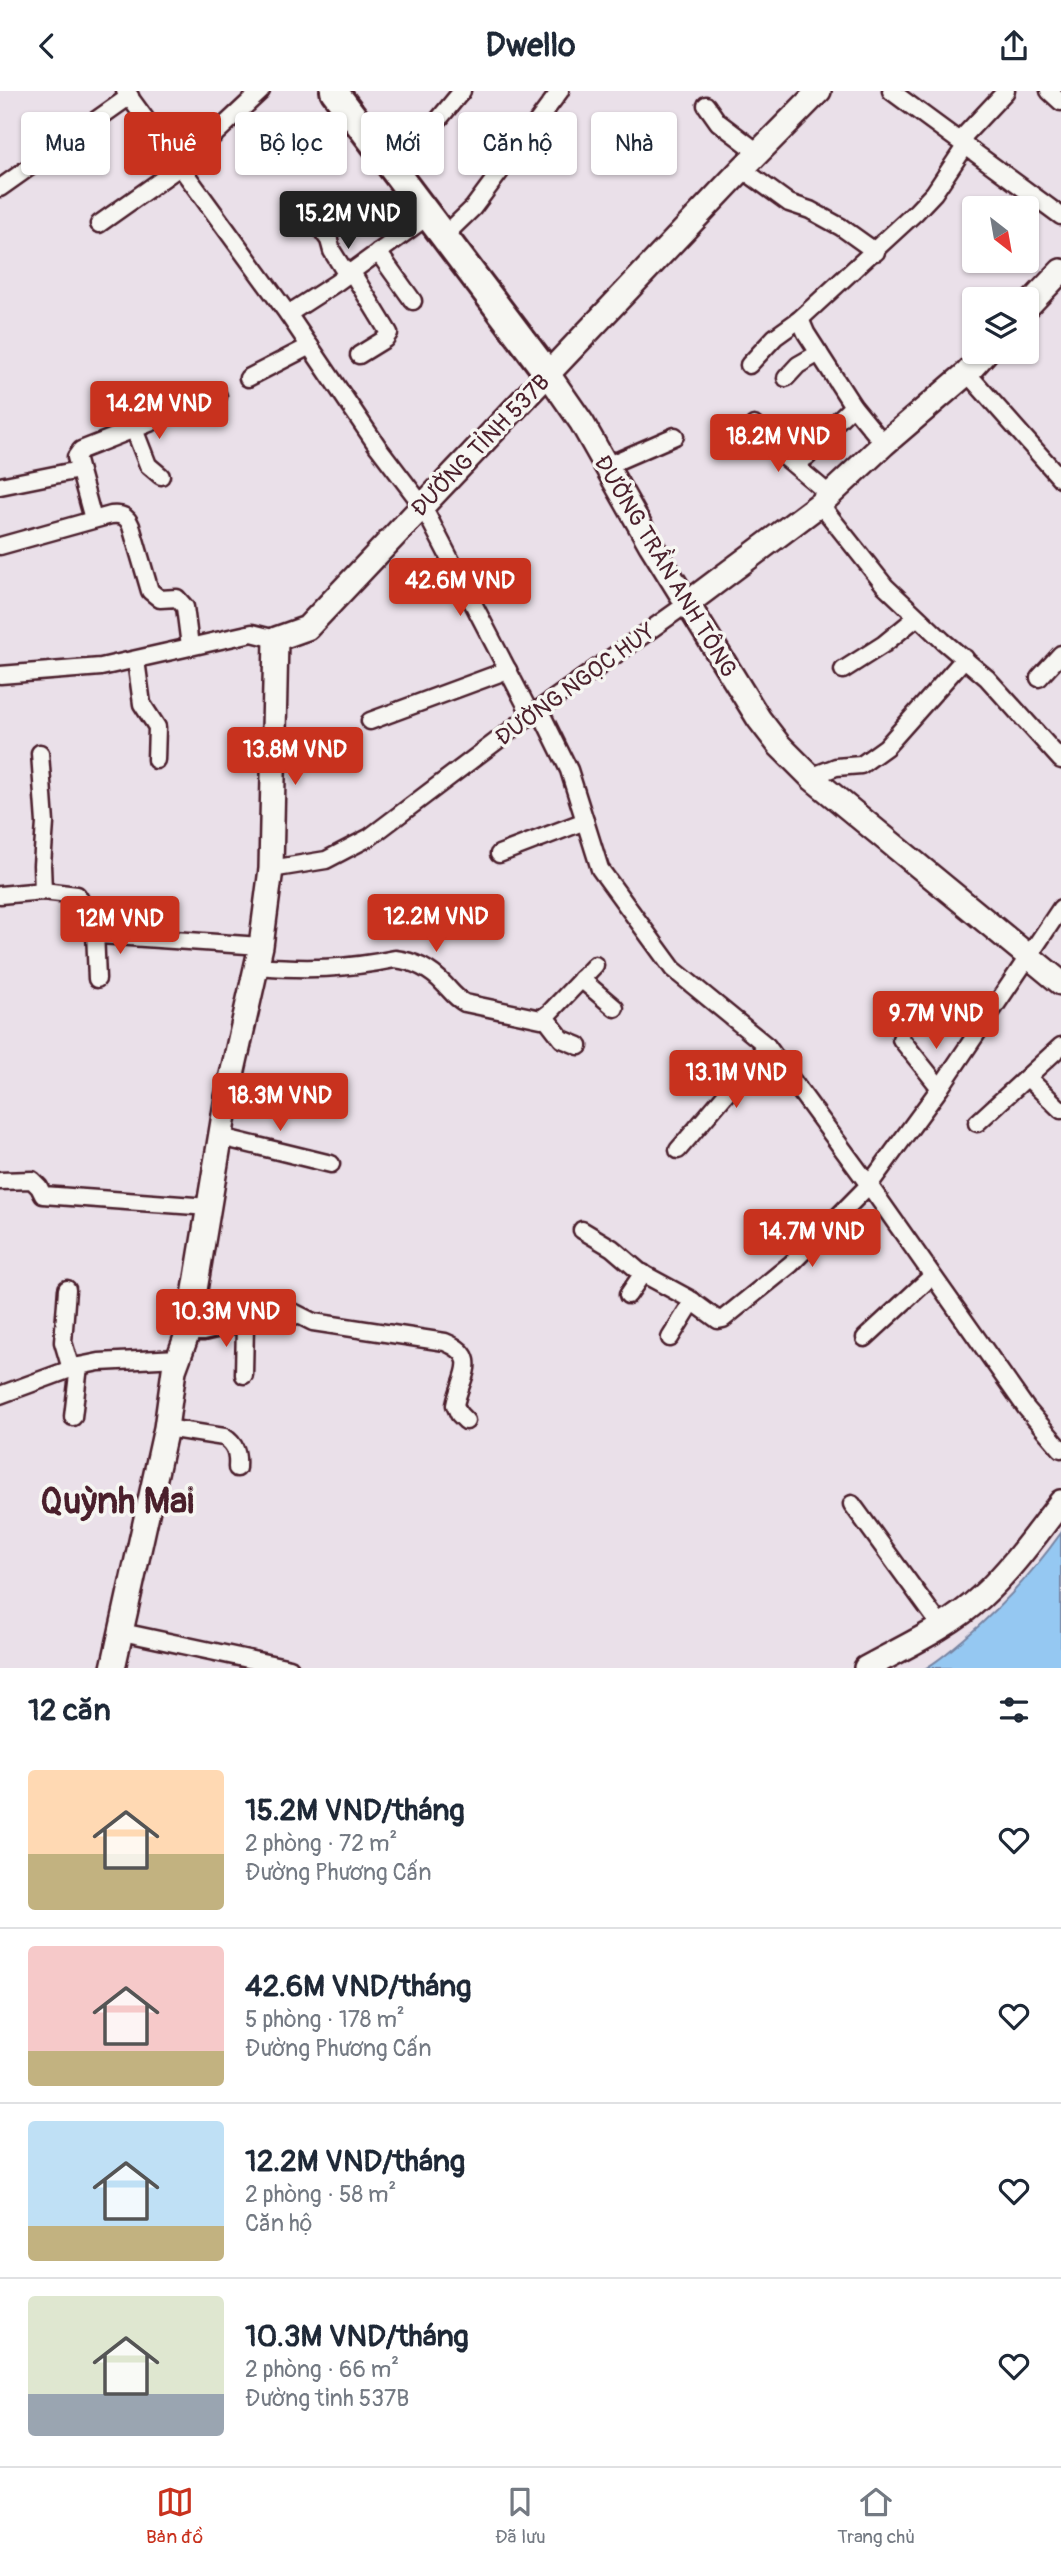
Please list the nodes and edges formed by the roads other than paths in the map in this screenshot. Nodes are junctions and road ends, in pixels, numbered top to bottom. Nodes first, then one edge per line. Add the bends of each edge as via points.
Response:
1 (261, 91) edge
2 (334, 91) edge
3 (462, 91) edge
4 (560, 91) edge
5 (819, 91) edge
6 (891, 91) edge
7 (1006, 91) edge
8 (1049, 91) edge
9 (127, 94) edge
10 (1061, 102) edge
11 (706, 105) dead end
12 (140, 112) edge
13 (444, 113) edge
14 (361, 126) edge
15 (221, 128) edge
16 (963, 143) junction
17 (751, 161) junction
18 (168, 175) edge
19 (188, 175) edge
20 (399, 175) edge
21 (0, 188) edge
22 (307, 210) dead end
23 (1061, 216) edge
24 (99, 224) dead end
25 (436, 226) junction
26 (378, 252) junction
27 (876, 252) junction
28 (1061, 271) edge
29 (349, 273) junction
30 (1039, 294) edge
31 (413, 302) dead end
32 (288, 314) junction
33 (800, 319) junction
34 (310, 346) junction
35 (819, 353) junction
36 (359, 355) dead end
37 (975, 364) edge
38 (749, 365) dead end
39 (967, 373) junction
40 (548, 374) junction
41 (248, 378) dead end
42 (786, 379) dead end
43 (218, 397) dead end
44 (853, 406) junction
45 (754, 425) dead end
46 (134, 429) junction
47 (675, 436) dead end
48 (884, 444) junction
49 (795, 464) junction
50 (606, 466) junction
51 (79, 470) junction
52 (1059, 474) edge
53 (161, 476) dead end
54 (0, 486) edge
55 (825, 499) junction
56 (422, 505) junction
57 (93, 519) junction
58 (0, 546) edge
59 (688, 603) junction
60 (916, 617) junction
61 (276, 639) junction
62 (190, 646) junction
63 (1061, 654) edge
64 (965, 659) junction
65 (136, 660) junction
66 (508, 670) junction
67 (843, 670) dead end
68 (0, 674) edge
69 (1039, 678) dead end
70 (535, 712) junction
71 (370, 721) dead end
72 (40, 753) dead end
73 (156, 760) dead end
74 (1061, 760) edge
75 (813, 779) junction
76 (585, 821) junction
77 (499, 854) dead end
78 (271, 869) junction
79 (43, 891) junction
80 (0, 895) edge
81 (1061, 908) edge
82 (95, 931) junction
83 (259, 956) junction
84 (1029, 957) junction
85 (595, 965) dead end
86 (97, 979) dead end
87 (581, 979) junction
88 (1061, 983) edge
89 (615, 1008) dead end
90 (545, 1017) junction
91 (901, 1039) dead end
92 (579, 1046) dead end
93 (1061, 1046) edge
94 (767, 1047) junction
95 (1028, 1078) junction
96 (940, 1088) junction
97 (1061, 1110) edge
98 (977, 1123) dead end
99 (221, 1137) junction
100 (678, 1150) dead end
101 (331, 1164) dead end
102 (0, 1181) edge
103 (869, 1185) junction
104 (209, 1207) junction
105 (582, 1230) dead end
106 (643, 1273) junction
107 (932, 1276) junction
108 (67, 1289) dead end
109 (628, 1295) dead end
110 (693, 1301) junction
111 (245, 1323) junction
112 (188, 1332) junction
113 (670, 1338) dead end
114 (865, 1338) dead end
115 (179, 1357) junction
116 (75, 1368) junction
117 (244, 1375) dead end
118 (0, 1395) edge
119 (73, 1417) dead end
120 (466, 1421) dead end
121 (166, 1428) junction
122 (1061, 1448) edge
123 (237, 1468) dead end
124 (1061, 1501) edge
125 (852, 1504) dead end
126 (941, 1626) junction
127 (122, 1632) junction
128 (113, 1668) edge
129 (289, 1668) edge
130 (866, 1668) edge

1 - 15 street
2 - 14 main road, ĐƯỜNG TRẦN ANH TÔNG
3 - 13 street
4 - 25 street via 473,208
5 - 17 main road, ĐƯỜNG TỈNH 537B
6 - 16 street
7 - 16 street
8 - 10 street
9 - 12 street
9 - 21 street
11 - 17 street
16 - 23 street
16 - 27 street via 934,193
17 - 27 street via 789,203 841,227
17 - 40 main road, ĐƯỜNG TỈNH 537B
18 - 24 street
19 - 32 street
20 - 25 main road, ĐƯỜNG TRẦN ANH TÔNG
22 - 29 street
25 - 26 street
25 - 40 main road, ĐƯỜNG TRẦN ANH TÔNG
26 - 29 street
26 - 31 street
27 - 33 street
28 - 30 main road
29 - 32 street
29 - 36 street via 389,333
32 - 34 street
33 - 35 street
33 - 38 street
34 - 41 street
34 - 56 street
35 - 42 street via 798,365
35 - 44 street
37 - 39 main road, ĐƯỜNG NGỌC HUY
39 - 48 main road, ĐƯỜNG NGỌC HUY
39 - 52 street
40 - 50 main road, ĐƯỜNG TRẦN ANH TÔNG
40 - 56 main road, ĐƯỜNG TỈNH 537B
43 - 46 street
44 - 48 street
44 - 49 street via 808,456
45 - 49 street
46 - 51 street via 81,450 76,457
46 - 53 street via 148,465
47 - 50 street
48 - 55 main road, ĐƯỜNG NGỌC HUY
49 - 55 street
50 - 59 main road, ĐƯỜNG TRẦN ANH TÔNG
51 - 54 street
51 - 57 street
55 - 59 main road, ĐƯỜNG NGỌC HUY
55 - 60 street via 885,586
56 - 61 main road, ĐƯỜNG TỈNH 537B via 307,628
56 - 66 street
57 - 58 street
57 - 62 street via 120,514 128,519 150,591 160,599 177,599 185,607
59 - 70 street, ĐƯỜNG NGỌC HUY
59 - 75 main road, ĐƯỜNG TRẦN ANH TÔNG via 759,719
60 - 64 street
60 - 67 street via 884,645
61 - 62 street via 252,633
61 - 78 main road
62 - 65 street
63 - 69 street
64 - 74 street
64 - 75 street via 886,747 861,765 836,767
65 - 68 street
65 - 73 street via 142,704 157,727
66 - 70 street
66 - 71 street
70 - 76 street via 569,770
70 - 78 street, ĐƯỜNG NGỌC HUY via 370,837 326,860
72 - 79 street
75 - 84 main road, ĐƯỜNG TRẦN ANH TÔNG
76 - 77 street
76 - 94 street via 600,869 673,969
78 - 83 main road
79 - 80 street
79 - 82 street via 77,895
81 - 84 street
82 - 83 street
82 - 86 street
83 - 90 street via 307,970 402,960 432,972 465,1003 527,1018
83 - 99 main road
84 - 88 main road, ĐƯỜNG TRẦN ANH TÔNG
84 - 96 street
85 - 87 street
87 - 89 street
87 - 90 street
90 - 92 street via 562,1038
91 - 96 street
93 - 95 street
94 - 100 street
94 - 103 street
95 - 97 street
95 - 98 street
96 - 103 street
99 - 101 street
99 - 104 main road
102 - 104 street via 32,1180 43,1195
103 - 107 street
103 - 110 street via 791,1263 723,1319
104 - 112 main road
105 - 106 street
106 - 109 street
106 - 110 street
107 - 114 street
107 - 122 street via 1026,1408
108 - 116 street via 63,1342
110 - 113 street
111 - 112 street
111 - 117 street
111 - 120 street via 295,1313 313,1322 435,1340 460,1348 466,1366 454,1405
112 - 115 main road
115 - 116 street
115 - 121 main road
116 - 118 street
116 - 119 street
121 - 123 street via 230,1440
121 - 127 main road
124 - 126 main road via 981,1598
125 - 126 street
126 - 130 main road
127 - 128 main road
127 - 129 street

